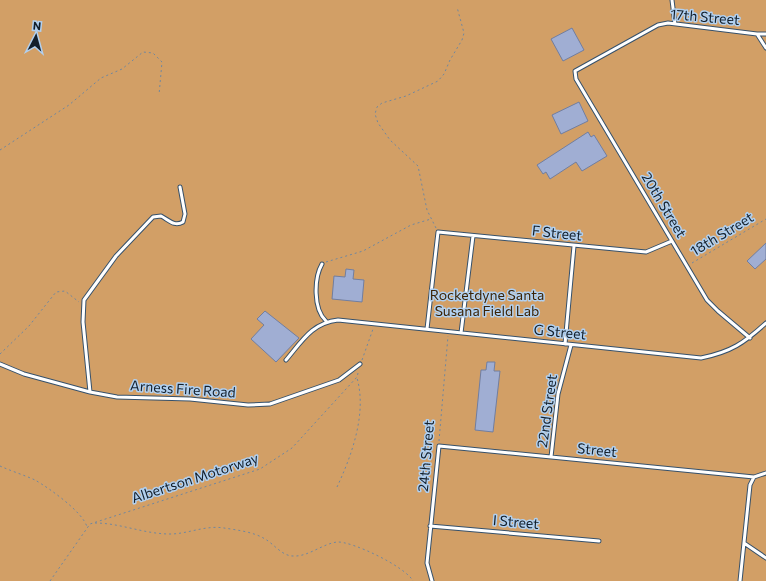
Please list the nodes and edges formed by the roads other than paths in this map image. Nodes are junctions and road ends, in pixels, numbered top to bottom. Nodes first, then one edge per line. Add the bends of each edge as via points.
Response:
1 (672, 0) edge
2 (675, 24) junction
3 (757, 34) junction
4 (766, 34) edge
5 (766, 48) edge
6 (575, 71) joint
7 (180, 186) dead end
8 (473, 236) junction
9 (672, 242) junction
10 (574, 246) junction
11 (322, 264) road end
12 (326, 322) junction
13 (766, 323) edge
14 (427, 329) junction
15 (461, 333) junction
16 (750, 338) junction
17 (565, 344) junction
18 (571, 345) junction
19 (286, 360) dead end
20 (0, 364) edge
21 (360, 364) road end
22 (90, 392) junction
23 (439, 446) joint
24 (551, 457) junction
25 (766, 473) edge
26 (754, 477) junction
27 (430, 526) junction
28 (599, 540) dead end
29 (744, 543) junction
30 (766, 558) edge
31 (432, 581) edge
32 (740, 581) edge

1 - 2 lane
2 - 3 lane, 17th Street
2 - 6 lane, 17th Street via 658,25
3 - 4 lane
3 - 5 lane, 17th Street
6 - 9 lane, 20th Street via 576,79
7 - 22 lane via 185,214 183,222 173,224 161,216 153,217 116,256 84,300 83,322
8 - 10 lane, F Street
8 - 14 lane, F Street via 438,232
8 - 15 lane
9 - 10 lane, F Street via 646,252
9 - 16 lane, 20th Street via 707,300
10 - 17 lane
11 - 12 lane via 318,270 316,295 321,317
12 - 14 lane, G Street via 338,320
12 - 19 lane via 315,327
13 - 16 lane, G Street
14 - 15 lane, G Street
15 - 17 lane, G Street
16 - 18 lane, G Street via 734,349 701,358
17 - 18 lane, G Street
18 - 24 lane, 22nd Street via 558,394
20 - 22 lane, Arness Fire Road via 24,374
21 - 22 lane, Arness Fire Road via 340,380 270,404 248,405 174,398 117,397
23 - 24 lane, Street
23 - 27 lane, 24th Street
24 - 26 lane, Street
25 - 26 lane
26 - 29 lane via 750,485
27 - 28 lane, I Street
27 - 31 lane, 24th Street via 427,563
29 - 30 lane
29 - 32 lane

